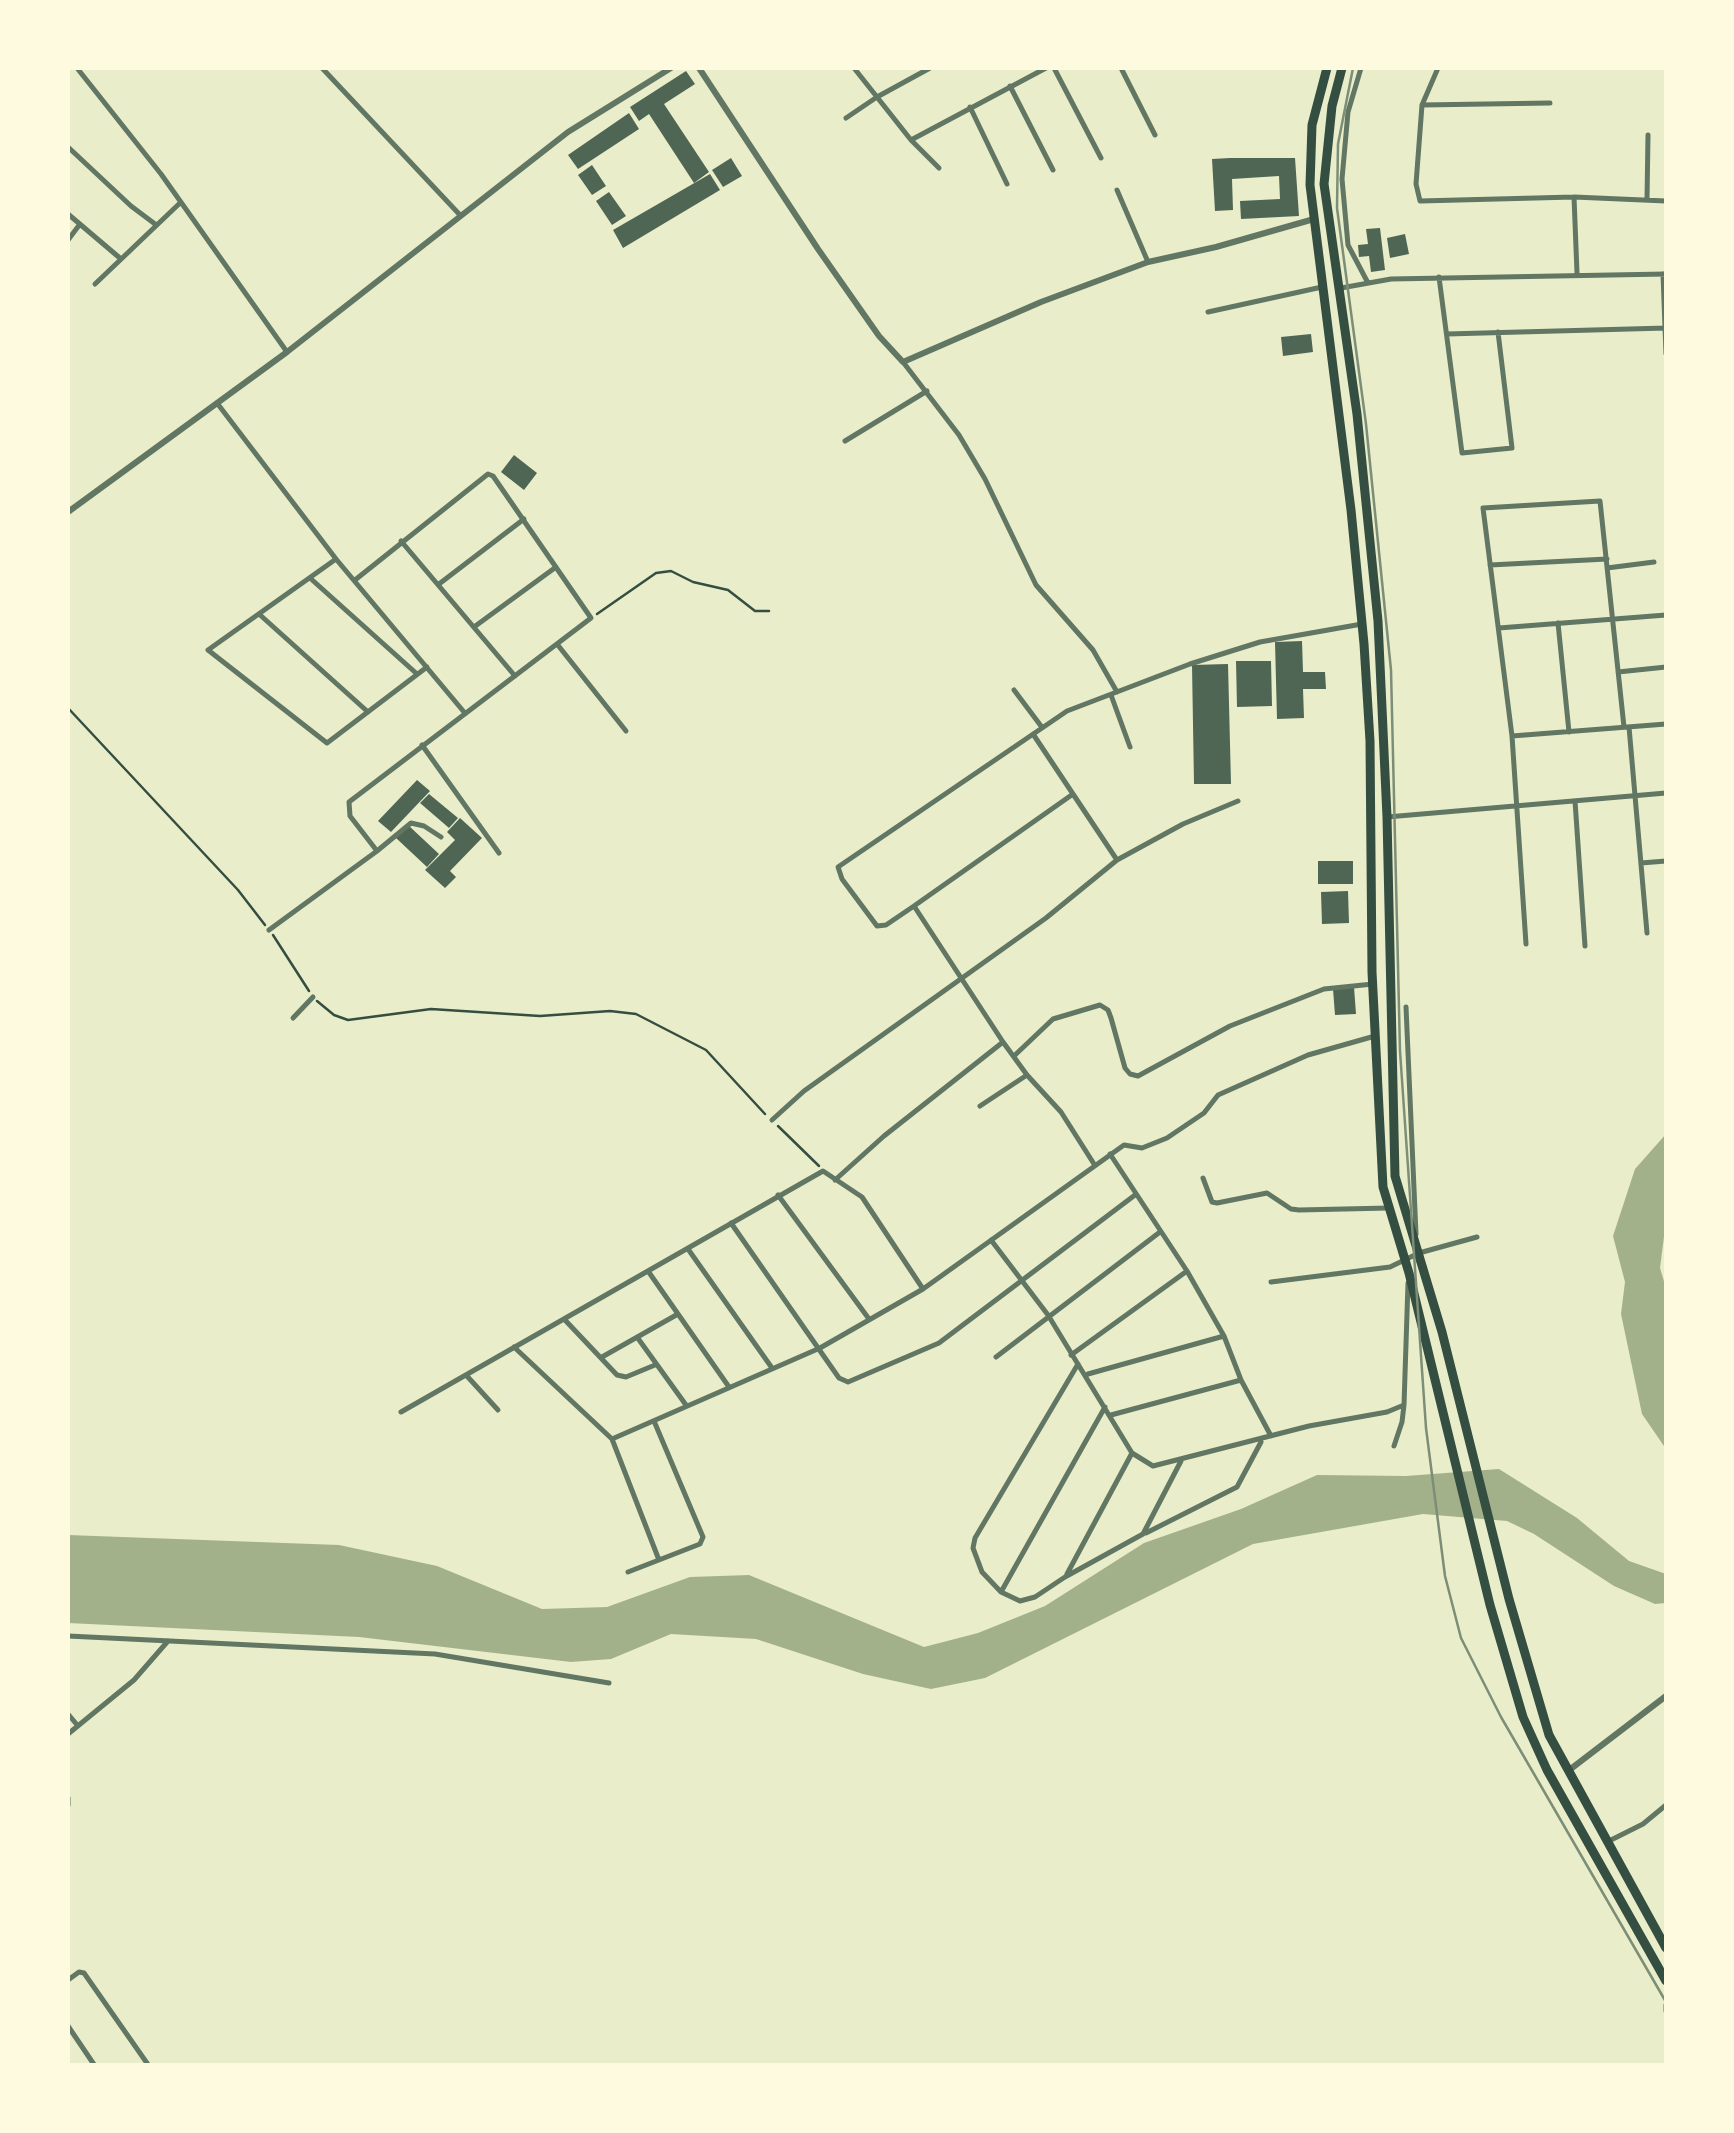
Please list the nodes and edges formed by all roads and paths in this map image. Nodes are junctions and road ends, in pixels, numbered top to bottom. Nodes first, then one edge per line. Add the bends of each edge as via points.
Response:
1 (77, 68) edge
2 (322, 68) edge
3 (671, 68) edge
4 (699, 68) edge
5 (854, 68) edge
6 (930, 68) edge
7 (1046, 68) edge
8 (1054, 68) edge
9 (1121, 68) edge
10 (1327, 68) edge
11 (1342, 68) edge
12 (1361, 68) edge
13 (1438, 68) edge
14 (1010, 86) junction
15 (1320, 90) junction
16 (1334, 94) junction
17 (877, 97) junction
18 (1550, 102) dead end
19 (1422, 104) junction
20 (970, 108) junction
21 (846, 118) dead end
22 (1312, 125) junction
23 (1329, 129) junction
24 (1156, 135) dead end
25 (1648, 135) dead end
26 (911, 140) junction
27 (68, 147) edge
28 (1101, 158) dead end
29 (939, 168) dead end
30 (1053, 170) dead end
31 (1007, 184) dead end
32 (1117, 190) dead end
33 (1574, 198) junction
34 (1647, 200) junction
35 (1666, 201) edge
36 (181, 202) junction
37 (68, 214) edge
38 (460, 215) junction
39 (1314, 219) junction
40 (80, 224) junction
41 (156, 225) junction
42 (68, 240) edge
43 (121, 259) junction
44 (1148, 262) junction
45 (1577, 273) junction
46 (1665, 274) edge
47 (1439, 278) junction
48 (1368, 283) junction
49 (95, 284) dead end
50 (1324, 286) junction
51 (1338, 288) junction
52 (1208, 312) dead end
53 (1666, 328) edge
54 (1498, 332) junction
55 (1446, 334) junction
56 (287, 352) junction
57 (1666, 354) edge
58 (904, 362) junction
59 (927, 391) junction
60 (217, 403) junction
61 (846, 441) dead end
62 (68, 512) edge
63 (524, 519) junction
64 (401, 541) junction
65 (336, 559) junction
66 (1606, 559) junction
67 (1654, 562) dead end
68 (1490, 565) junction
69 (557, 566) junction
70 (1608, 568) junction
71 (310, 578) junction
72 (354, 580) junction
73 (438, 584) junction
74 (769, 611) dead end
75 (258, 614) junction
76 (1666, 615) edge
77 (591, 618) junction
78 (1612, 618) junction
79 (1558, 623) junction
80 (1362, 624) junction
81 (474, 627) junction
82 (1500, 628) junction
83 (557, 644) junction
84 (427, 667) junction
85 (1666, 667) edge
86 (1618, 672) junction
87 (418, 674) junction
88 (515, 676) junction
89 (1014, 690) dead end
90 (1114, 694) junction
91 (68, 708) edge
92 (368, 712) junction
93 (464, 712) junction
94 (1666, 724) edge
95 (1040, 726) junction
96 (1627, 727) junction
97 (626, 731) dead end
98 (1569, 732) junction
99 (1032, 733) junction
100 (1512, 736) junction
101 (422, 745) junction
102 (1130, 747) dead end
103 (1666, 792) edge
104 (1073, 794) junction
105 (1636, 795) junction
106 (1238, 801) dead end
107 (1575, 801) junction
108 (1518, 806) junction
109 (1387, 817) junction
110 (441, 837) dead end
111 (376, 851) junction
112 (498, 853) dead end
113 (1117, 860) junction
114 (1666, 861) edge
115 (1641, 863) junction
116 (914, 906) junction
117 (270, 930) junction
118 (1647, 933) dead end
119 (1372, 941) junction
120 (1389, 941) junction
121 (1526, 944) dead end
122 (1585, 946) dead end
123 (1389, 971) junction
124 (1372, 972) junction
125 (962, 978) junction
126 (1373, 984) junction
127 (313, 997) junction
128 (1406, 1007) dead end
129 (292, 1018) dead end
130 (1376, 1036) junction
131 (1002, 1042) junction
132 (1014, 1056) junction
133 (1026, 1075) junction
134 (980, 1106) dead end
135 (772, 1120) junction
136 (1110, 1154) junction
137 (1094, 1164) junction
138 (824, 1171) junction
139 (1204, 1178) dead end
140 (836, 1180) junction
141 (778, 1195) junction
142 (1135, 1195) junction
143 (1390, 1208) junction
144 (731, 1223) junction
145 (1160, 1232) junction
146 (1477, 1237) dead end
147 (991, 1240) junction
148 (688, 1249) junction
149 (1418, 1249) junction
150 (1407, 1268) junction
151 (648, 1271) junction
152 (1187, 1271) junction
153 (1021, 1278) junction
154 (1271, 1282) dead end
155 (923, 1289) junction
156 (678, 1314) junction
157 (1048, 1315) junction
158 (564, 1318) junction
159 (869, 1319) junction
160 (1224, 1336) junction
161 (636, 1337) junction
162 (514, 1347) junction
163 (820, 1348) junction
164 (1072, 1355) junction
165 (996, 1356) dead end
166 (602, 1357) junction
167 (655, 1364) junction
168 (1078, 1364) junction
169 (772, 1368) junction
170 (466, 1375) junction
171 (1086, 1375) junction
172 (1241, 1380) junction
173 (729, 1387) junction
174 (686, 1405) junction
175 (1404, 1405) junction
176 (1105, 1406) junction
177 (498, 1410) dead end
178 (402, 1412) dead end
179 (1110, 1415) junction
180 (654, 1421) junction
181 (1272, 1436) junction
182 (612, 1439) junction
183 (1262, 1440) junction
184 (1394, 1446) dead end
185 (1132, 1453) junction
186 (1181, 1461) junction
187 (1143, 1534) junction
188 (658, 1560) junction
189 (628, 1572) dead end
190 (1066, 1576) junction
191 (1001, 1592) junction
192 (68, 1636) edge
193 (168, 1641) junction
194 (610, 1683) dead end
195 (1666, 1696) edge
196 (68, 1714) edge
197 (78, 1726) junction
198 (68, 1734) edge
199 (1567, 1772) junction
200 (1666, 1805) edge
201 (1606, 1843) junction
202 (1666, 1948) edge
203 (68, 1980) edge
204 (1666, 1981) edge
205 (68, 2026) edge
206 (96, 2066) edge
207 (149, 2066) edge

1 - 36 street
2 - 38 street
3 - 38 street via 568,132
4 - 58 street via 818,249
5 - 17 street
6 - 17 street
7 - 14 street
8 - 28 street
9 - 24 street
10 - 15 highway
11 - 16 highway
12 - 48 street via 1348,112 1342,178 1348,245
13 - 19 street
14 - 20 street
14 - 30 street
15 - 16 highway
15 - 22 highway
16 - 23 highway
17 - 21 street
17 - 26 street
18 - 19 street
19 - 33 street via 1420,201
20 - 26 street
20 - 31 street
22 - 23 highway
22 - 39 highway
23 - 51 highway via 1324,184
25 - 34 street
26 - 29 street
27 - 41 street
32 - 44 street
33 - 34 street
33 - 45 street
34 - 35 street
36 - 41 street
36 - 56 street
37 - 40 street
38 - 56 street
39 - 44 street
39 - 50 highway
40 - 42 street
40 - 43 street
41 - 43 street
43 - 49 street
44 - 58 street
45 - 46 street
45 - 47 street
46 - 53 street
47 - 48 street
47 - 55 street
48 - 51 street
50 - 52 street
50 - 80 highway
51 - 109 highway via 1378,620
53 - 54 street
53 - 57 street
54 - 55 street
54 - 55 street via 1512,448 1462,454
56 - 60 street
58 - 59 street
59 - 61 street
59 - 90 street via 986,480 1036,584 1093,650
60 - 62 street
60 - 65 street
63 - 64 street via 488,474
63 - 69 street
63 - 73 street
64 - 72 street
64 - 73 street
65 - 71 street
65 - 72 street
66 - 68 street
66 - 68 street via 1600,501 1483,508
66 - 70 street
67 - 70 street
68 - 82 street
69 - 77 street
69 - 81 street
70 - 78 street
71 - 75 street
71 - 87 street
72 - 84 street
73 - 81 street
74 - 77 path via 756,611 719,586 664,571
75 - 92 street
75 - 92 street via 208,650 328,743
76 - 78 street
77 - 83 street
78 - 79 street
78 - 86 street
79 - 82 street
79 - 98 street
80 - 90 street via 1260,642
80 - 119 highway
81 - 88 street
82 - 100 street
83 - 88 street
83 - 97 street
84 - 87 street
84 - 93 street
85 - 86 street
86 - 96 street
87 - 92 street
88 - 93 street
89 - 95 street
90 - 95 street
90 - 102 street
91 - 117 path
93 - 101 street
94 - 96 street
95 - 99 street
96 - 98 street
96 - 105 street
98 - 100 street
99 - 104 street
99 - 116 street via 838,867 877,926
100 - 108 street
101 - 111 street via 349,802 348,812
101 - 112 street
103 - 105 street
104 - 113 street
104 - 116 street
105 - 107 street
105 - 115 street
106 - 113 street
107 - 108 street
107 - 122 street
108 - 109 street
108 - 121 street
109 - 120 highway
110 - 111 street via 411,823
111 - 117 street
113 - 125 street
114 - 115 street
115 - 118 street
116 - 125 street
117 - 127 path
119 - 120 highway
119 - 124 highway
120 - 123 highway
123 - 124 highway
123 - 149 highway via 1396,1176
124 - 126 highway
125 - 131 street
125 - 135 street
126 - 130 highway
126 - 132 street via 1324,989 1244,1020 1138,1076 1125,1068 1112,1018 1100,1005 1053,1018
127 - 129 street
127 - 135 path via 348,1020 432,1009 636,1014 706,1050
128 - 149 street
130 - 136 street via 1267,1073 1218,1095 1204,1114 1167,1138
130 - 143 highway via 1380,1164
131 - 132 street
131 - 140 street
132 - 133 street
133 - 134 street
133 - 137 street
135 - 138 path
136 - 137 street
136 - 142 street
137 - 147 street
138 - 140 street
138 - 141 street
139 - 143 street via 1218,1203 1267,1193 1299,1210
140 - 155 street via 862,1198
141 - 144 street
141 - 159 street
142 - 145 street
142 - 153 street
143 - 150 highway
144 - 148 street
144 - 163 street
145 - 152 street
145 - 157 street
146 - 149 street
147 - 153 street
147 - 155 street
148 - 151 street
148 - 169 street
149 - 150 street
149 - 199 highway via 1532,1683
150 - 154 street
150 - 175 street
150 - 204 highway via 1523,1717
151 - 156 street
151 - 158 street
152 - 160 street
152 - 164 street
153 - 157 street
153 - 163 street via 939,1343 848,1382
155 - 159 street
156 - 161 street
156 - 173 street
157 - 164 street
157 - 165 street
158 - 162 street
158 - 166 street
159 - 163 street
160 - 171 street
160 - 172 street
161 - 166 street
161 - 167 street
162 - 170 street
162 - 182 street
163 - 169 street
164 - 168 street
166 - 167 street via 623,1377
167 - 174 street
168 - 171 street
168 - 191 street via 974,1538 982,1572
169 - 173 street
170 - 177 street
170 - 178 street
171 - 176 street
172 - 179 street
172 - 181 street
173 - 174 street
174 - 180 street
175 - 181 street
175 - 184 street
176 - 179 street
176 - 191 street
179 - 185 street
180 - 182 street
180 - 188 street via 703,1537
181 - 183 street
182 - 188 street
183 - 186 street
183 - 187 street via 1237,1487
185 - 186 street via 1153,1466
185 - 190 street
186 - 187 street
187 - 190 street
188 - 189 street
190 - 191 street via 1027,1601
192 - 193 street
193 - 194 street via 435,1654
193 - 197 street via 134,1680
195 - 199 street
196 - 197 street
197 - 198 street
199 - 201 highway
200 - 201 street
201 - 202 highway
203 - 207 street via 84,1973
205 - 206 street

